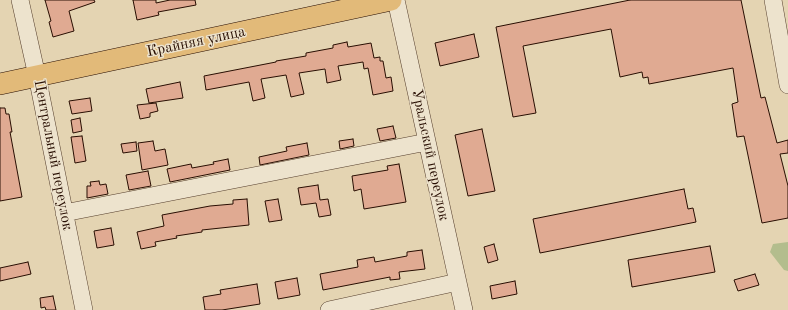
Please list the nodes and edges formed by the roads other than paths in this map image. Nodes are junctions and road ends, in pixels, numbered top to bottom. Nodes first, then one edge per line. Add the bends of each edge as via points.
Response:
1 (20, 0) edge
2 (391, 0) edge
3 (396, 0) edge
4 (773, 0) edge
5 (37, 76) junction
6 (0, 84) edge
7 (788, 85) edge
8 (427, 142) junction
9 (64, 213) junction
10 (458, 282) junction
11 (84, 310) edge
12 (329, 310) edge
13 (464, 310) edge

1 - 5 street, Центральный переулок
2 - 5 main road, Крайняя улица
3 - 8 street, Уральский переулок
4 - 7 street
5 - 6 main road, Крайняя улица
5 - 9 street, Центральный переулок
8 - 9 street
8 - 10 street, Уральский переулок
9 - 11 street, Центральный переулок
10 - 12 street
10 - 13 street, Уральский переулок

